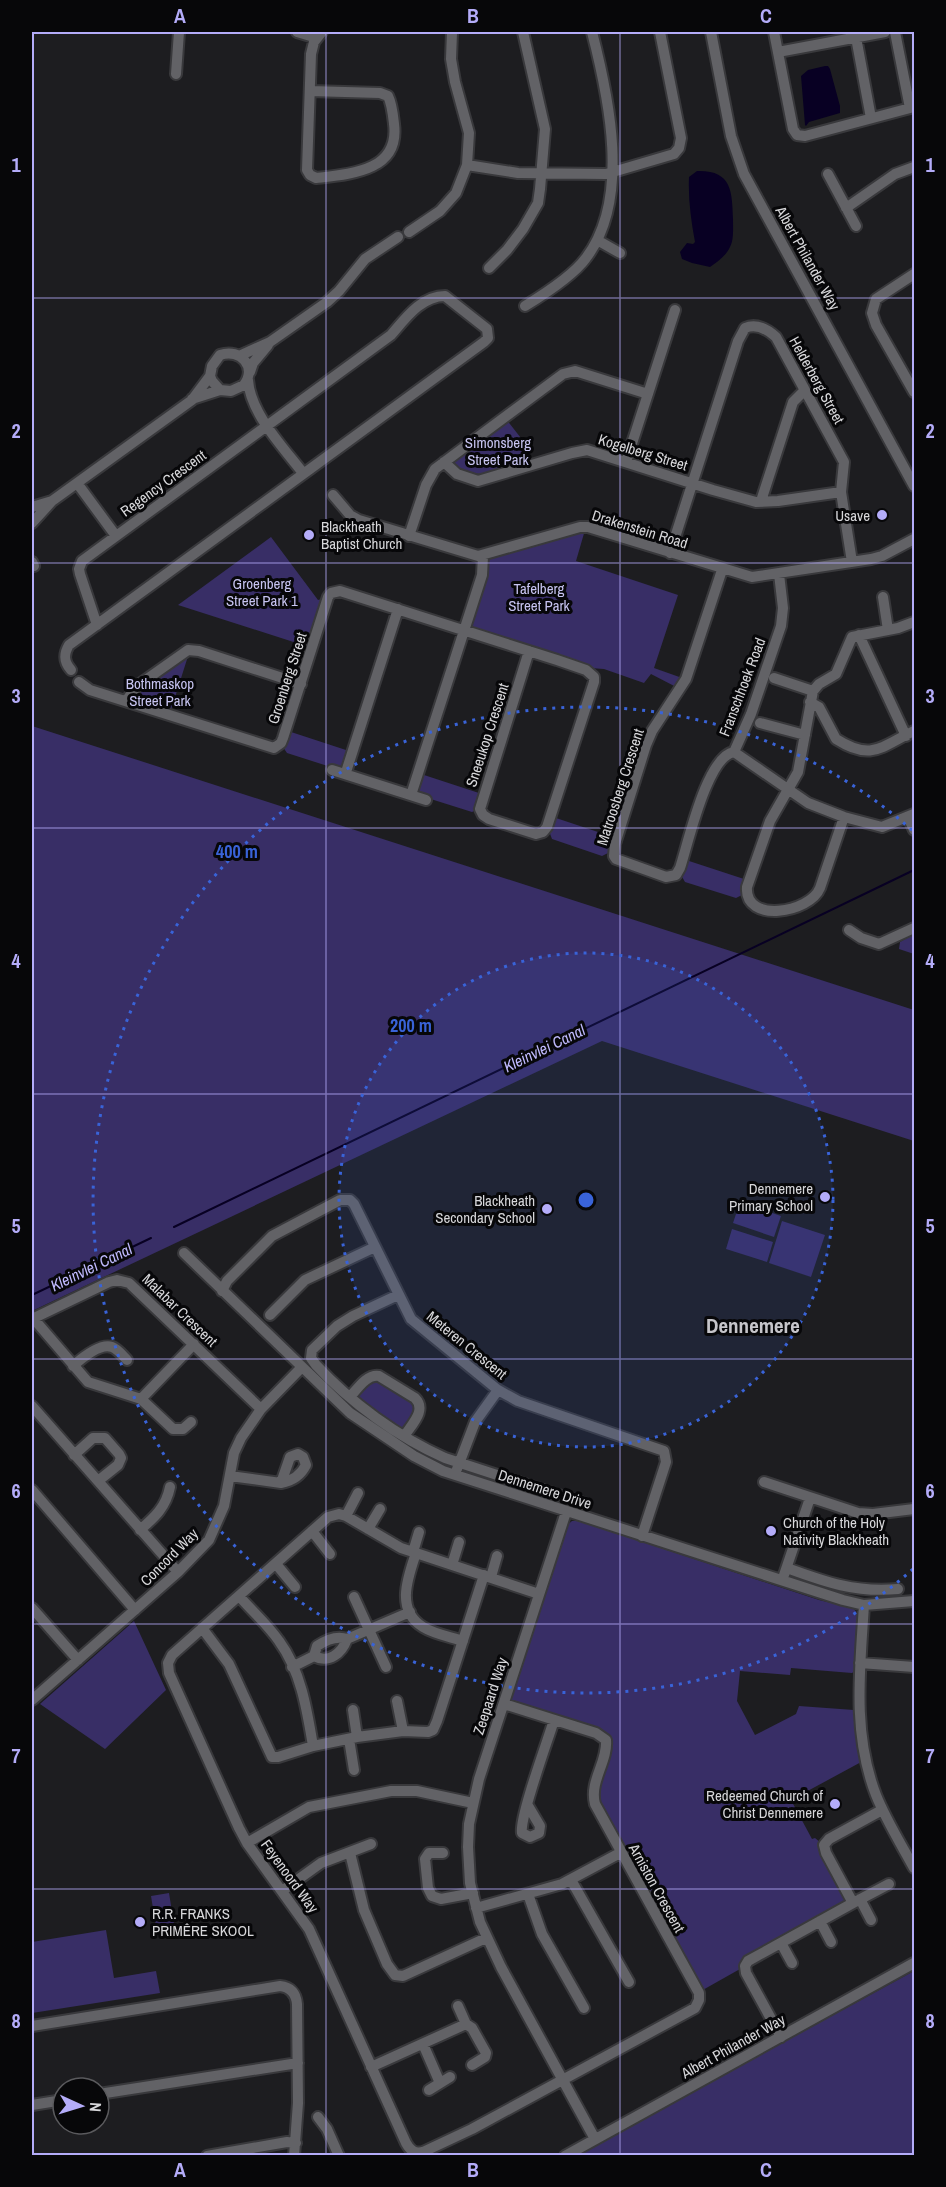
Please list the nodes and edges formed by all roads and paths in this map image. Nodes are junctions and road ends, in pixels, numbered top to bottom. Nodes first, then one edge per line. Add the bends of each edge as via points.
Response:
1 (179, 32) edge
2 (297, 32) edge
3 (452, 32) edge
4 (523, 32) edge
5 (592, 32) edge
6 (660, 32) edge
7 (711, 32) edge
8 (774, 32) edge
9 (815, 32) edge
10 (885, 32) edge
11 (895, 32) edge
12 (855, 34) edge
13 (319, 35) edge
14 (817, 44) junction
15 (778, 52) junction
16 (176, 74) dead end
17 (310, 91) junction
18 (912, 107) edge
19 (871, 118) junction
20 (467, 165) junction
21 (915, 167) edge
22 (612, 172) junction
23 (542, 173) junction
24 (828, 174) dead end
25 (846, 208) junction
26 (856, 226) dead end
27 (597, 240) junction
28 (620, 253) dead end
29 (489, 268) dead end
30 (915, 274) edge
31 (525, 306) dead end
32 (675, 310) dead end
33 (270, 342) junction
34 (239, 356) junction
35 (915, 366) edge
36 (904, 373) junction
37 (210, 376) junction
38 (249, 376) junction
39 (805, 390) junction
40 (226, 391) junction
41 (915, 392) edge
42 (648, 394) junction
43 (192, 400) junction
44 (256, 409) junction
45 (268, 426) junction
46 (444, 462) junction
47 (626, 462) junction
48 (303, 473) junction
49 (77, 483) junction
50 (692, 483) junction
51 (915, 486) edge
52 (840, 492) junction
53 (333, 495) dead end
54 (52, 501) junction
55 (761, 501) junction
56 (32, 507) edge
57 (32, 514) edge
58 (32, 524) edge
59 (116, 536) junction
60 (409, 536) junction
61 (915, 539) edge
62 (670, 553) junction
63 (483, 556) junction
64 (852, 562) junction
65 (722, 570) junction
66 (779, 574) junction
67 (883, 597) dead end
68 (398, 609) junction
69 (915, 622) edge
70 (97, 625) junction
71 (888, 630) junction
72 (464, 631) junction
73 (859, 635) junction
74 (529, 651) junction
75 (71, 670) dead end
76 (774, 678) dead end
77 (79, 682) dead end
78 (301, 684) junction
79 (813, 691) junction
80 (126, 701) junction
81 (810, 702) junction
82 (760, 723) dead end
83 (805, 735) junction
84 (912, 735) edge
85 (734, 752) junction
86 (332, 770) dead end
87 (346, 772) junction
88 (789, 790) junction
89 (411, 795) junction
90 (426, 800) dead end
91 (911, 815) edge
92 (843, 817) junction
93 (915, 830) edge
94 (915, 928) edge
95 (849, 930) dead end
96 (375, 1247) junction
97 (184, 1253) dead end
98 (222, 1291) junction
99 (398, 1295) junction
100 (270, 1315) dead end
101 (32, 1319) edge
102 (194, 1344) junction
103 (127, 1360) dead end
104 (73, 1366) junction
105 (301, 1368) junction
106 (498, 1390) junction
107 (350, 1397) junction
108 (141, 1399) junction
109 (32, 1406) edge
110 (261, 1409) junction
111 (191, 1422) dead end
112 (405, 1435) junction
113 (74, 1455) junction
114 (459, 1462) junction
115 (455, 1475) junction
116 (230, 1476) junction
117 (98, 1481) junction
118 (765, 1482) dead end
119 (281, 1483) dead end
120 (170, 1487) dead end
121 (32, 1490) edge
122 (358, 1493) dead end
123 (810, 1498) junction
124 (586, 1504) dead end
125 (380, 1509) dead end
126 (915, 1509) edge
127 (566, 1512) junction
128 (346, 1516) junction
129 (368, 1529) junction
130 (140, 1530) junction
131 (312, 1531) junction
132 (419, 1532) dead end
133 (642, 1536) junction
134 (459, 1542) dead end
135 (415, 1553) junction
136 (330, 1554) dead end
137 (497, 1556) dead end
138 (276, 1564) junction
139 (452, 1565) junction
140 (787, 1568) junction
141 (178, 1572) junction
142 (488, 1576) junction
143 (782, 1582) junction
144 (294, 1587) dead end
145 (898, 1589) dead end
146 (539, 1594) junction
147 (239, 1596) junction
148 (354, 1597) dead end
149 (915, 1601) edge
150 (864, 1605) junction
151 (32, 1608) edge
152 (135, 1610) junction
153 (410, 1612) junction
154 (202, 1628) junction
155 (369, 1630) junction
156 (347, 1639) junction
157 (463, 1641) junction
158 (314, 1656) junction
159 (78, 1660) junction
160 (860, 1663) junction
161 (292, 1667) junction
162 (386, 1667) dead end
163 (915, 1667) edge
164 (32, 1700) edge
165 (397, 1701) dead end
166 (504, 1704) junction
167 (353, 1710) dead end
168 (554, 1720) junction
169 (403, 1731) junction
170 (353, 1738) junction
171 (313, 1746) junction
172 (354, 1770) dead end
173 (473, 1803) junction
174 (527, 1804) dead end
175 (882, 1810) junction
176 (248, 1843) junction
177 (371, 1844) dead end
178 (350, 1853) junction
179 (443, 1853) dead end
180 (620, 1853) junction
181 (915, 1868) edge
182 (571, 1880) junction
183 (889, 1884) dead end
184 (282, 1891) junction
185 (472, 1893) junction
186 (528, 1894) junction
187 (857, 1901) junction
188 (476, 1908) junction
189 (871, 1920) dead end
190 (820, 1921) junction
191 (486, 1938) junction
192 (831, 1942) dead end
193 (781, 1943) junction
194 (792, 1963) dead end
195 (915, 1963) edge
196 (629, 1982) dead end
197 (458, 2006) dead end
198 (584, 2008) dead end
199 (466, 2024) junction
200 (32, 2026) edge
201 (781, 2037) junction
202 (423, 2044) junction
203 (298, 2063) junction
204 (472, 2065) dead end
205 (371, 2067) junction
206 (563, 2080) junction
207 (429, 2090) dead end
208 (111, 2092) edge
209 (51, 2102) edge
210 (32, 2105) edge
211 (318, 2117) dead end
212 (595, 2139) junction
213 (296, 2143) junction
214 (207, 2156) edge
215 (294, 2156) edge
216 (339, 2156) edge
217 (565, 2156) edge

1 - 16 street
2 - 13 street
3 - 20 street via 455,82 469,133
4 - 23 street via 545,129
5 - 22 street via 605,83
6 - 22 street via 681,138 679,148 668,157
7 - 51 street, Albert Philander Way via 731,136 744,174
8 - 15 street
9 - 14 street
10 - 12 street
11 - 18 street
12 - 14 street
12 - 19 street
13 - 17 street via 311,54
14 - 15 street
15 - 19 street via 797,135
17 - 17 street via 383,94 390,98 394,128 391,150 378,164 338,175 310,175
18 - 19 street
20 - 23 street
20 - 33 street via 456,193 440,211 365,259 327,302
21 - 25 street via 895,174
22 - 23 street
22 - 27 street via 609,208
23 - 29 street via 538,203 523,229
24 - 25 street
25 - 26 street
27 - 28 street
27 - 31 street via 585,260
30 - 36 street via 876,299 872,313
32 - 42 street
33 - 34 street
33 - 38 street via 253,363
34 - 37 street via 220,355
34 - 38 street via 248,366
35 - 36 street
36 - 41 street
37 - 40 street
37 - 43 street
38 - 40 street via 244,386
38 - 44 street via 248,388
39 - 50 street, Helderberg Street via 776,337 755,326 745,328
39 - 52 street, Helderberg Street via 844,462
39 - 55 street via 793,402
40 - 43 street
40 - 44 street
42 - 46 street via 575,371 567,372
42 - 47 street
43 - 49 street
44 - 45 street
45 - 48 street
45 - 48 street, Regency Crescent via 391,335 410,312 438,296 450,298 487,330 484,342
45 - 59 street, Regency Crescent
46 - 47 street, Kogelberg Street via 457,474 478,480 584,450
46 - 60 street via 429,478
47 - 50 street, Kogelberg Street
48 - 70 street
49 - 54 street
49 - 59 street
50 - 55 street, Kogelberg Street
50 - 62 street, Helderberg Street
52 - 55 street, Kogelberg Street
52 - 64 street, Helderberg Street
53 - 60 street, Drakenstein Road via 353,518
54 - 56 street
54 - 58 street
57 - 58 street
59 - 70 street, Regency Crescent via 80,566
60 - 63 street, Drakenstein Road
61 - 64 street, Drakenstein Road via 882,556
62 - 63 street, Drakenstein Road via 585,527
62 - 65 street, Drakenstein Road
63 - 72 street via 482,575
64 - 66 street, Drakenstein Road
65 - 66 street, Drakenstein Road via 752,578
65 - 85 street, Matroosberg Crescent via 686,680 646,745 615,844 616,859 666,877 676,875 710,777 724,756
66 - 85 street, Franschhoek Road via 781,626
67 - 71 street
68 - 72 street
68 - 78 street, Groenberg Street via 335,591 328,597
68 - 87 street
69 - 71 street
70 - 75 street via 69,645 64,657
71 - 73 street
72 - 74 street
72 - 89 street
73 - 79 street via 849,641 836,674
73 - 84 street
74 - 74 street, Sneeukop Crescent via 586,670 593,675 594,685 547,827 536,834 481,813 481,802
76 - 79 street
77 - 80 street, Groenberg Street via 90,690
78 - 80 street via 188,650 137,686
78 - 80 street, Groenberg Street via 281,744 274,748
79 - 81 street
81 - 83 street
81 - 84 street via 819,707 834,737 852,747 875,751
82 - 83 street
83 - 88 street via 798,770
85 - 88 street, Franschhoek Road
86 - 87 street
87 - 89 street
88 - 92 street, Franschhoek Road via 815,807
88 - 92 street via 770,820 747,887 747,899 755,905 784,912 817,894
89 - 90 street
91 - 92 street, Franschhoek Road via 882,827
91 - 93 street
94 - 95 street via 879,944
96 - 98 street, Meteren Crescent via 354,1204 342,1199 272,1236 227,1281
96 - 99 street, Meteren Crescent
96 - 100 street via 305,1280
97 - 98 street, Dennemere Drive
98 - 105 street, Dennemere Drive
99 - 106 street, Meteren Crescent via 416,1324
99 - 107 street, Dennemere Drive via 346,1320 311,1353 316,1365
101 - 102 street, Malabar Crescent via 109,1282 124,1281
101 - 104 street
102 - 108 street
102 - 110 street, Malabar Crescent
103 - 104 street via 116,1349 107,1347
104 - 108 street via 94,1385
105 - 110 street, Concord Way
105 - 115 street, Dennemere Drive via 365,1425 414,1456
106 - 114 street via 474,1422
106 - 133 street, Meteren Crescent via 525,1404 664,1451 666,1462
107 - 112 street, Dennemere Drive
107 - 112 street via 369,1377 377,1375 415,1398 420,1409
108 - 111 street via 173,1429 183,1429
109 - 113 street
110 - 116 street, Concord Way via 237,1445
112 - 114 street, Dennemere Drive
113 - 117 street
113 - 117 street via 93,1438 105,1438 119,1454 120,1462
114 - 115 street
114 - 124 street, Dennemere Drive
115 - 127 street, Dennemere Drive
116 - 119 street
116 - 141 street, Concord Way via 224,1506 209,1540
117 - 130 street
118 - 123 street
120 - 130 street via 161,1511
121 - 152 street
122 - 128 street
123 - 126 street via 866,1514
123 - 140 street
125 - 129 street
127 - 133 street, Dennemere Drive
127 - 146 street, Zeepaard Way
128 - 129 street
128 - 131 street, Feyenoord Way via 328,1517
129 - 135 street
130 - 141 street
131 - 136 street
131 - 138 street, Feyenoord Way
132 - 135 street
133 - 143 street, Dennemere Drive
134 - 139 street
135 - 139 street
135 - 153 street via 405,1590
137 - 142 street
138 - 144 street
138 - 147 street, Feyenoord Way
139 - 142 street
140 - 143 street
140 - 145 street via 847,1588
141 - 152 street, Concord Way
142 - 146 street
142 - 157 street
143 - 150 street, Dennemere Drive
146 - 166 street, Zeepaard Way
147 - 154 street, Feyenoord Way
147 - 161 street via 277,1638
148 - 155 street
149 - 150 street, Dennemere Drive
150 - 160 street
151 - 159 street
152 - 159 street, Concord Way
153 - 155 street
153 - 157 street via 423,1627
154 - 171 street via 229,1664 272,1757
154 - 176 street, Feyenoord Way via 170,1657 168,1670
155 - 156 street
155 - 162 street
156 - 158 street via 323,1642 315,1648
156 - 158 street via 337,1655 322,1659
157 - 169 street via 435,1726 428,1732
158 - 161 street
159 - 164 street, Concord Way
160 - 163 street
160 - 175 street via 859,1722
161 - 171 street via 305,1701
165 - 169 street
166 - 168 street, Arniston Crescent
166 - 173 street, Zeepaard Way
167 - 170 street
168 - 174 street
168 - 180 street, Arniston Crescent via 606,1740 593,1795
169 - 170 street
170 - 171 street
170 - 172 street
173 - 176 street via 417,1791 391,1791 302,1810
173 - 185 street, Zeepaard Way via 468,1847
175 - 181 street
175 - 187 street via 825,1843 824,1851
176 - 184 street, Feyenoord Way
177 - 178 street
178 - 184 street via 321,1863
178 - 191 street via 364,1910 395,1975 403,1976
179 - 185 street via 429,1853 425,1859 432,1896 439,1899
180 - 182 street
180 - 206 street, Arniston Crescent via 699,1993 699,2002 695,2008
182 - 186 street
182 - 196 street
183 - 187 street
184 - 205 street, Feyenoord Way via 309,1929
185 - 188 street, Zeepaard Way
186 - 188 street
186 - 198 street via 542,1934
187 - 189 street
187 - 190 street
188 - 191 street, Zeepaard Way
190 - 192 street
190 - 193 street
191 - 206 street, Zeepaard Way
193 - 194 street
193 - 201 street via 748,1961 744,1968
195 - 201 street, Albert Philander Way
197 - 199 street
199 - 202 street
199 - 204 street via 486,2053
200 - 203 street via 280,1986 290,1989 297,2000
201 - 212 street, Albert Philander Way
202 - 205 street
202 - 207 street via 445,2080
203 - 208 street
203 - 213 street
205 - 206 street, Feyenoord Way via 406,2143 417,2152 459,2136
206 - 212 street, Zeepaard Way
209 - 210 street
211 - 216 street
212 - 217 street, Albert Philander Way
213 - 214 street
213 - 215 street

